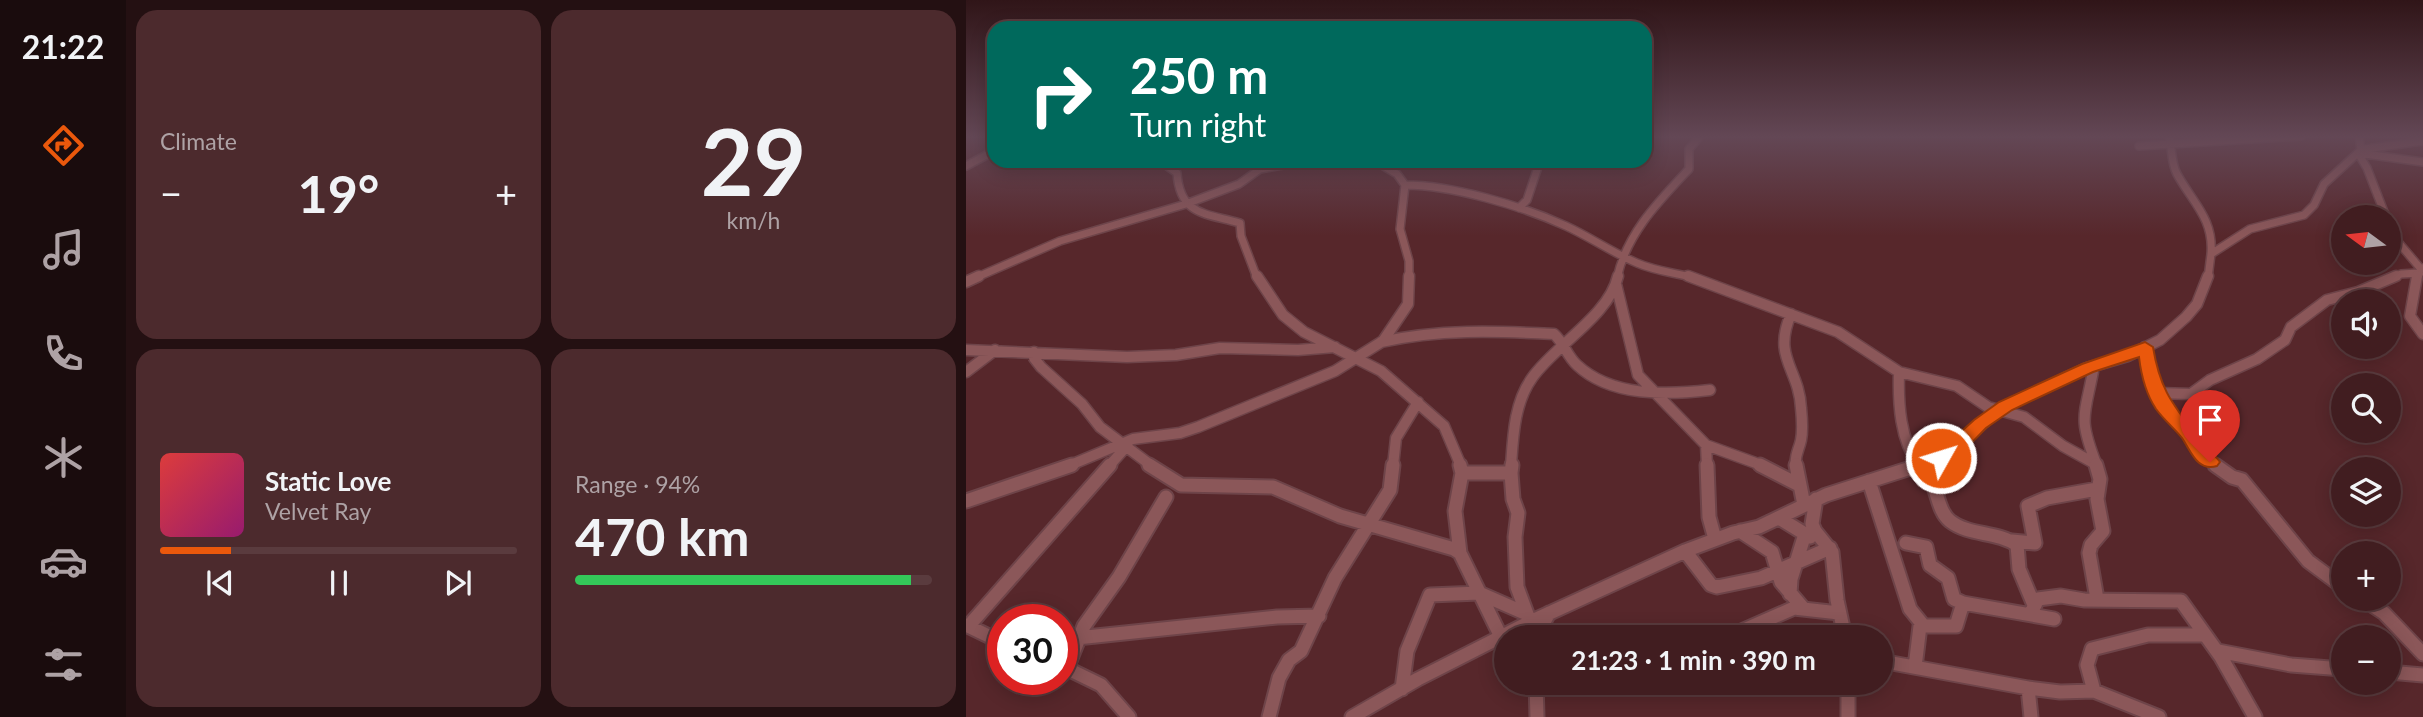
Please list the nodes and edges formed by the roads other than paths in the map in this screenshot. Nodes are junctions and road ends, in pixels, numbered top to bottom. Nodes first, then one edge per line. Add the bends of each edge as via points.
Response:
1 (1172, 169) edge
2 (1260, 169) edge
3 (1389, 169) edge
4 (1537, 169) edge
5 (1689, 169) edge
6 (2174, 169) edge
7 (2340, 169) edge
8 (2369, 169) edge
9 (1405, 185) junction
10 (1186, 204) junction
11 (2381, 205) edge
12 (1519, 208) junction
13 (2401, 246) edge
14 (2211, 254) junction
15 (1622, 257) junction
16 (2420, 270) edge
17 (966, 282) edge
18 (1616, 284) junction
19 (1791, 314) junction
20 (2423, 334) edge
21 (1381, 342) junction
22 (1562, 344) junction
23 (1335, 347) junction
24 (2145, 347) junction
25 (966, 350) edge
26 (995, 350) junction
27 (1034, 352) junction
28 (1358, 357) junction
29 (2094, 366) junction
30 (966, 372) edge
31 (1899, 372) junction
32 (1710, 390) dead end
33 (2158, 393) junction
34 (1658, 394) junction
35 (1418, 402) junction
36 (1999, 410) junction
37 (1706, 445) junction
38 (1122, 446) junction
39 (2092, 462) junction
40 (1919, 466) junction
41 (1511, 472) junction
42 (1462, 473) junction
43 (1869, 481) junction
44 (1799, 485) junction
45 (2097, 489) junction
46 (1166, 497) dead end
47 (966, 502) edge
48 (1810, 502) junction
49 (1779, 518) junction
50 (1371, 524) junction
51 (1740, 531) junction
52 (1805, 534) junction
53 (1715, 539) junction
54 (2012, 541) junction
55 (1906, 543) dead end
56 (1825, 544) junction
57 (1685, 551) junction
58 (1460, 553) junction
59 (1795, 564) junction
60 (1778, 574) junction
61 (2331, 578) edge
62 (1479, 593) junction
63 (1790, 595) junction
64 (2097, 599) junction
65 (1963, 603) junction
66 (1803, 608) junction
67 (2033, 609) junction
68 (2381, 611) edge
69 (1786, 612) junction
70 (1549, 613) junction
71 (1839, 613) junction
72 (1319, 616) junction
73 (1528, 618) junction
74 (2054, 620) dead end
75 (1495, 625) edge
76 (1518, 625) edge
77 (1542, 625) edge
78 (1756, 625) edge
79 (1842, 625) edge
80 (1923, 625) junction
81 (969, 626) edge
82 (987, 635) edge
83 (2204, 635) junction
84 (1078, 636) edge
85 (1078, 638) edge
86 (1494, 641) edge
87 (2218, 651) junction
88 (2423, 654) edge
89 (1893, 663) edge
90 (1915, 667) junction
91 (2331, 668) edge
92 (2401, 673) edge
93 (1078, 674) edge
94 (2423, 674) edge
95 (2028, 688) junction
96 (1402, 689) junction
97 (2094, 691) junction
98 (1536, 695) edge
99 (1848, 695) edge
100 (1129, 717) edge
101 (1269, 717) edge
102 (1352, 717) edge
103 (1537, 717) edge
104 (1848, 717) edge
105 (2031, 717) edge
106 (2159, 717) edge
107 (2255, 717) edge

1 - 10 street
2 - 10 street via 1239,184
3 - 9 street
4 - 12 street via 1527,200
5 - 15 street via 1644,217
6 - 14 street via 2206,214 2214,237
7 - 14 street via 2304,215 2256,227
8 - 11 street
9 - 12 street via 1438,187
9 - 21 street via 1400,229 1409,261 1408,304
10 - 17 street via 1060,241
10 - 23 street via 1193,211 1240,223 1252,267 1283,315
12 - 15 street via 1566,226
13 - 16 street
14 - 24 street via 2209,281 2197,305 2171,331
15 - 18 street
15 - 19 street via 1703,280
16 - 20 street via 2410,316
16 - 33 street via 2327,300 2257,359 2191,394
18 - 22 street via 1597,312
18 - 34 street via 1638,375
19 - 31 street via 1838,332
19 - 44 street via 1783,354 1801,405 1801,440 1795,459
21 - 22 street via 1480,330 1554,334
21 - 28 street
22 - 34 street via 1570,359 1591,374 1617,387
22 - 41 street via 1524,392 1514,427
23 - 27 street via 1220,348 1127,357
23 - 28 street
24 - 29 street
24 - 33 street
25 - 26 street
26 - 27 street
26 - 30 street
27 - 38 street via 1041,367
28 - 35 street
28 - 38 street via 1296,389 1198,427
29 - 36 street
29 - 39 street via 2082,399
31 - 36 street via 1957,386
31 - 40 street via 1906,437
32 - 34 street
33 - 61 street via 2199,453 2242,480 2301,554
34 - 37 street
35 - 42 street via 1444,426
35 - 50 street via 1396,438 1391,490
36 - 39 street via 2024,417
36 - 40 street via 1953,452
37 - 44 street via 1774,470
37 - 53 street via 1709,517
38 - 47 street
38 - 50 street via 1181,485 1273,487
38 - 81 street
39 - 45 street via 2101,477
40 - 43 street
40 - 54 street via 1931,479 1950,521
41 - 42 street
41 - 73 street via 1518,513 1517,587
42 - 58 street via 1455,511
43 - 48 street
43 - 80 street via 1910,609
44 - 48 street
45 - 54 street via 2028,506 2035,543
45 - 64 street via 2104,530 2089,552
46 - 84 street via 1128,564
48 - 49 street
48 - 56 street via 1816,536
49 - 51 street
49 - 52 street
50 - 58 street
50 - 72 street via 1335,578
51 - 53 street
51 - 60 street via 1772,552
52 - 56 street
52 - 59 street
53 - 57 street
54 - 67 street via 2017,545 2019,569
55 - 65 street via 1926,547 1930,565 1944,573 1954,599
56 - 59 street
56 - 71 street via 1836,563
57 - 60 street via 1717,587
57 - 70 street
58 - 62 street
59 - 60 street
59 - 63 street
60 - 63 street
62 - 73 street
62 - 75 street
62 - 96 street via 1430,595 1407,652
63 - 66 street
63 - 69 street
64 - 67 street via 2054,596 2038,599
64 - 83 street via 2181,601
65 - 67 street
65 - 80 street via 1956,626
66 - 69 street
66 - 71 street
67 - 74 street
68 - 88 street
69 - 78 street
70 - 73 street
70 - 77 street
71 - 79 street
72 - 85 street
72 - 101 street via 1301,651 1289,660 1279,678
73 - 76 street
80 - 90 street via 1917,636
81 - 82 street
83 - 87 street
83 - 97 street via 2146,635 2092,649 2087,665
86 - 96 street
87 - 91 street
87 - 107 street
89 - 90 street
90 - 95 street
92 - 94 street
93 - 100 street via 1101,685
95 - 97 street
95 - 105 street
96 - 102 street
97 - 106 street
98 - 103 street
99 - 104 street

